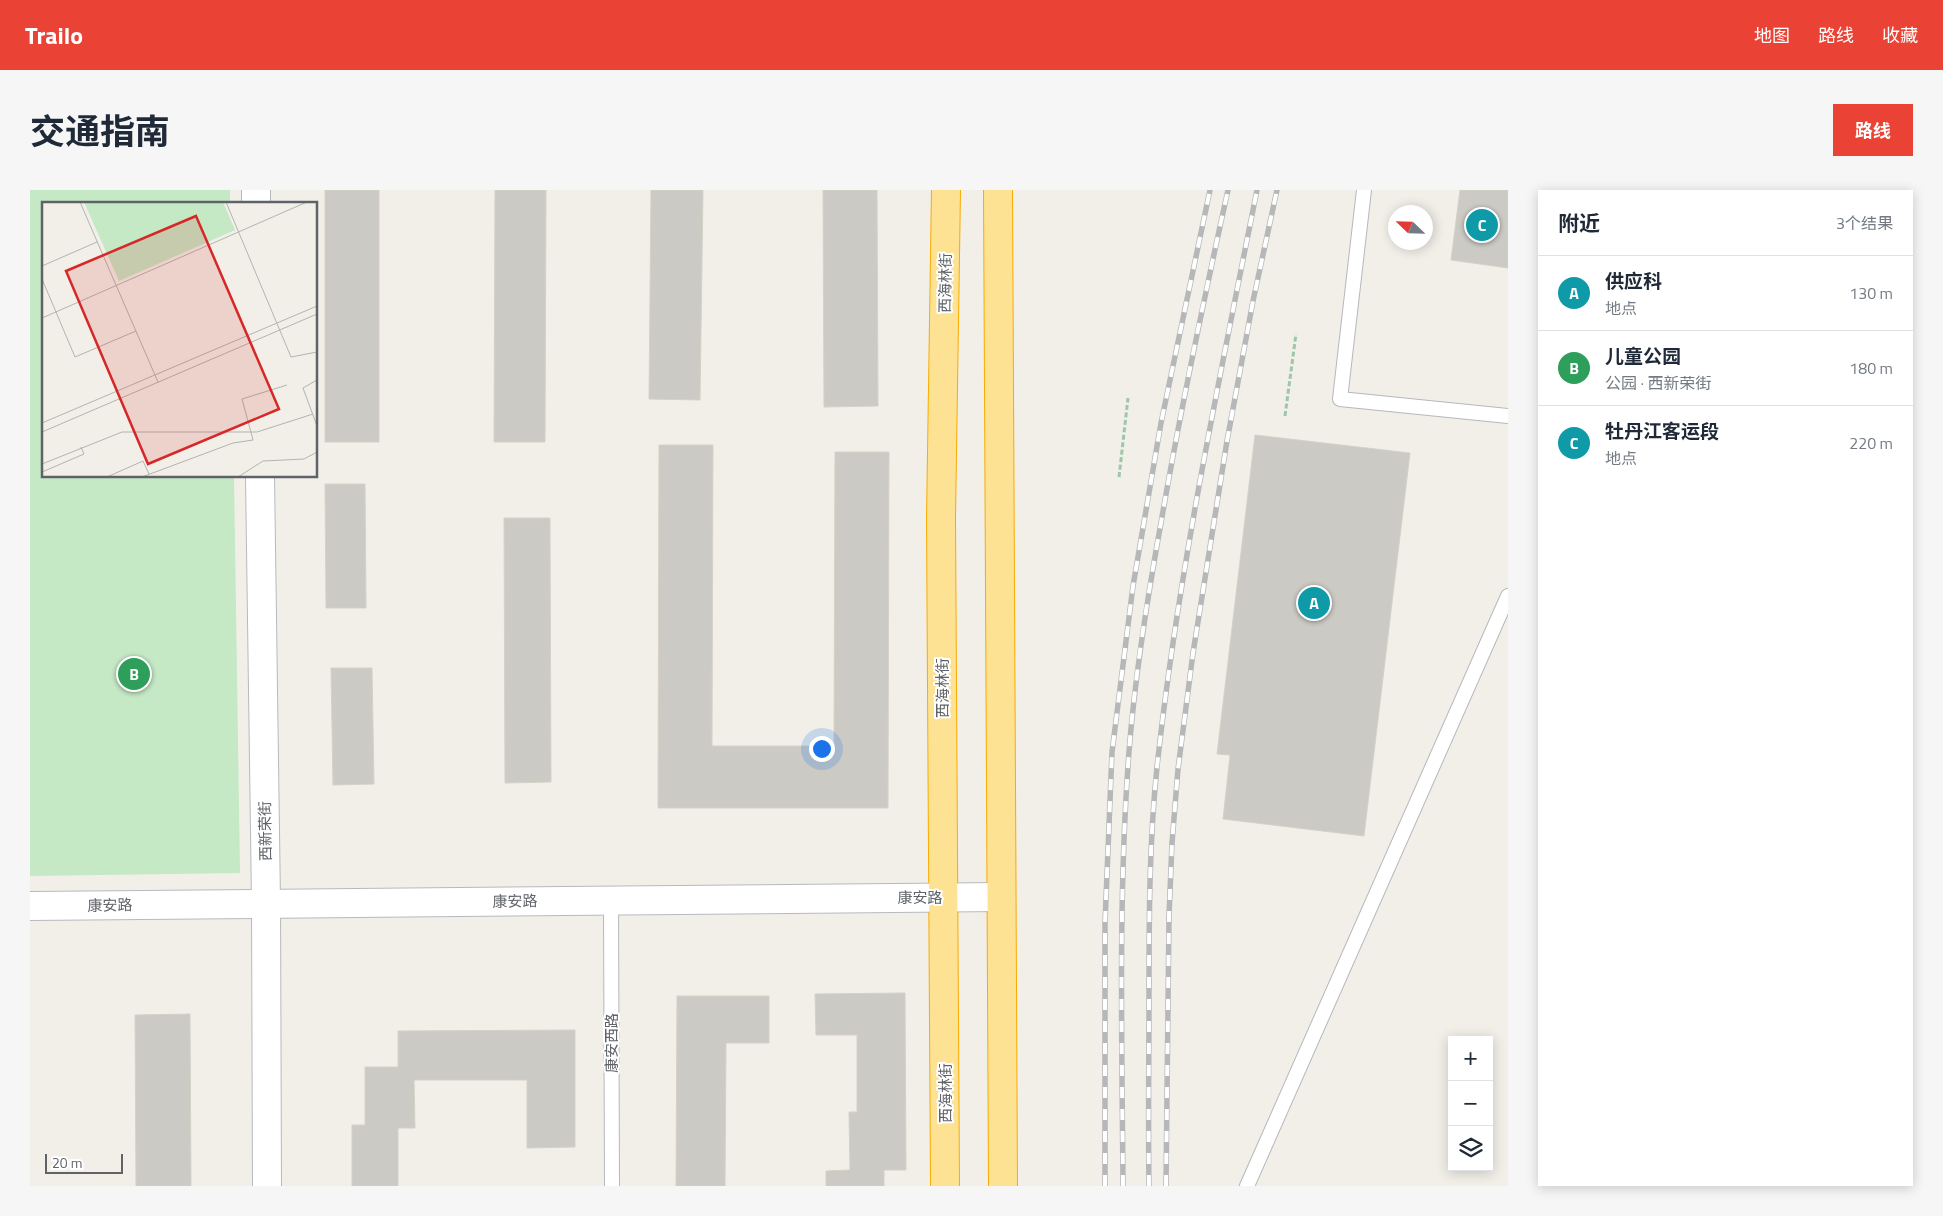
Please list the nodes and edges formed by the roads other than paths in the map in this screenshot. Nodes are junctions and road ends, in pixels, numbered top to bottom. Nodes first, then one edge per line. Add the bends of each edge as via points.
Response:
1 (946, 190) edge
2 (998, 190) edge
3 (1364, 190) edge
4 (1508, 416) edge
5 (260, 478) edge
6 (1508, 596) edge
7 (943, 896) junction
8 (1001, 897) junction
9 (611, 900) junction
10 (266, 903) junction
11 (30, 906) edge
12 (267, 1186) edge
13 (612, 1186) edge
14 (945, 1186) edge
15 (1003, 1186) edge
16 (1247, 1186) edge

1 - 7 highway, 西海林街 via 941,519
2 - 8 highway
3 - 4 lane via 1340,399
5 - 10 street, 西新荣街
6 - 16 lane
7 - 8 street, 康安路
7 - 9 street, 康安路
7 - 14 highway, 西海林街
8 - 15 highway
9 - 10 street, 康安路
9 - 13 lane, 康安西路
10 - 11 street, 康安路
10 - 12 street, 西新荣街

